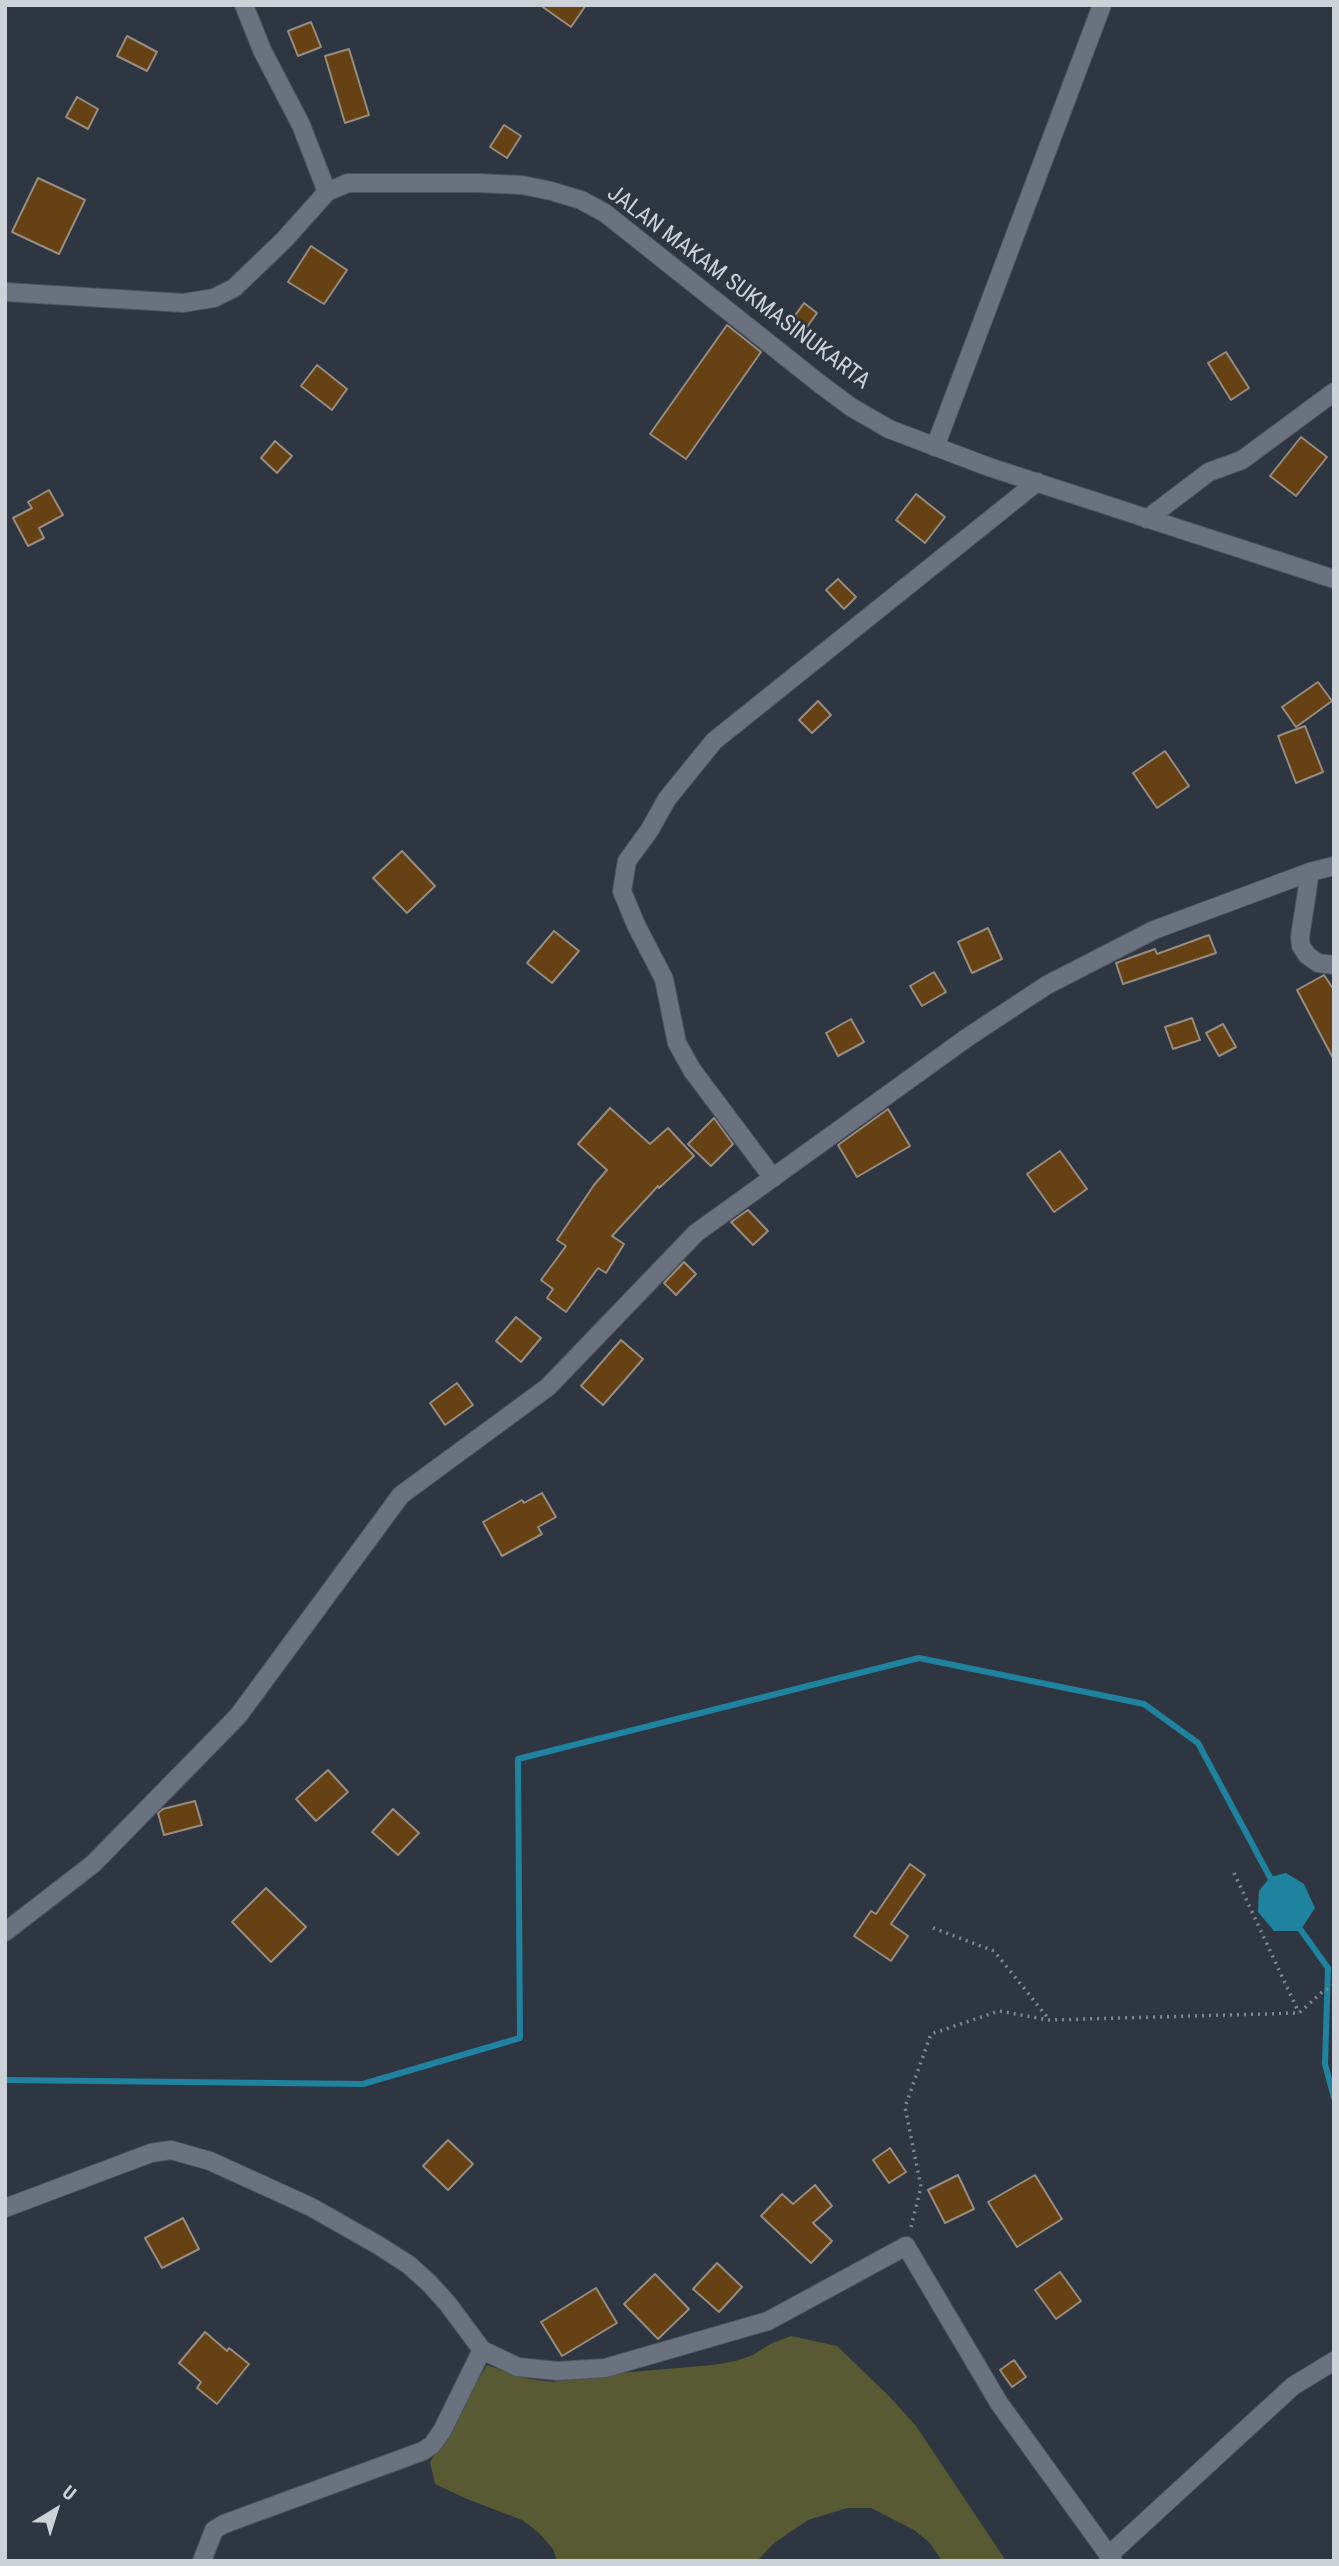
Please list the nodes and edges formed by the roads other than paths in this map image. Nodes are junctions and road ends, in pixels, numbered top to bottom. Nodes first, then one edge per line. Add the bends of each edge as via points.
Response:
1 (244, 5) edge
2 (1102, 5) edge
3 (327, 192) junction
4 (5, 292) edge
5 (1334, 392) edge
6 (935, 447) junction
7 (1037, 482) junction
8 (1147, 519) junction
9 (1334, 579) edge
10 (1334, 866) edge
11 (1310, 872) junction
12 (1334, 965) edge
13 (773, 1178) junction
14 (5, 1932) edge
15 (5, 2208) edge
16 (482, 2350) junction
17 (1334, 2361) edge
18 (1111, 2558) edge
19 (202, 2561) edge

1 - 3 street
2 - 6 street
3 - 4 street via 234,288 214,298 183,303
3 - 6 street, JALAN MAKAM SUKMASINUKARTA via 348,183 477,183 522,185 581,200 606,213 851,407 889,429
5 - 8 street via 1242,460 1209,471
6 - 7 street, JALAN MAKAM SUKMASINUKARTA
7 - 8 street, JALAN MAKAM SUKMASINUKARTA
7 - 13 street via 714,741 667,799 627,861 622,891 664,979 677,1043
8 - 9 street, JALAN MAKAM SUKMASINUKARTA
10 - 11 street
11 - 12 street via 1301,946 1318,963
11 - 13 street via 1154,930 1047,985
13 - 14 street via 696,1233 548,1387 401,1495 238,1716 93,1864
15 - 16 street via 151,2153 171,2150 210,2161 311,2207 409,2265 448,2304
16 - 18 street via 536,2370 605,2368 768,2321 905,2246 999,2403
16 - 19 street via 432,2445 224,2524 214,2530
17 - 18 street via 1293,2386

